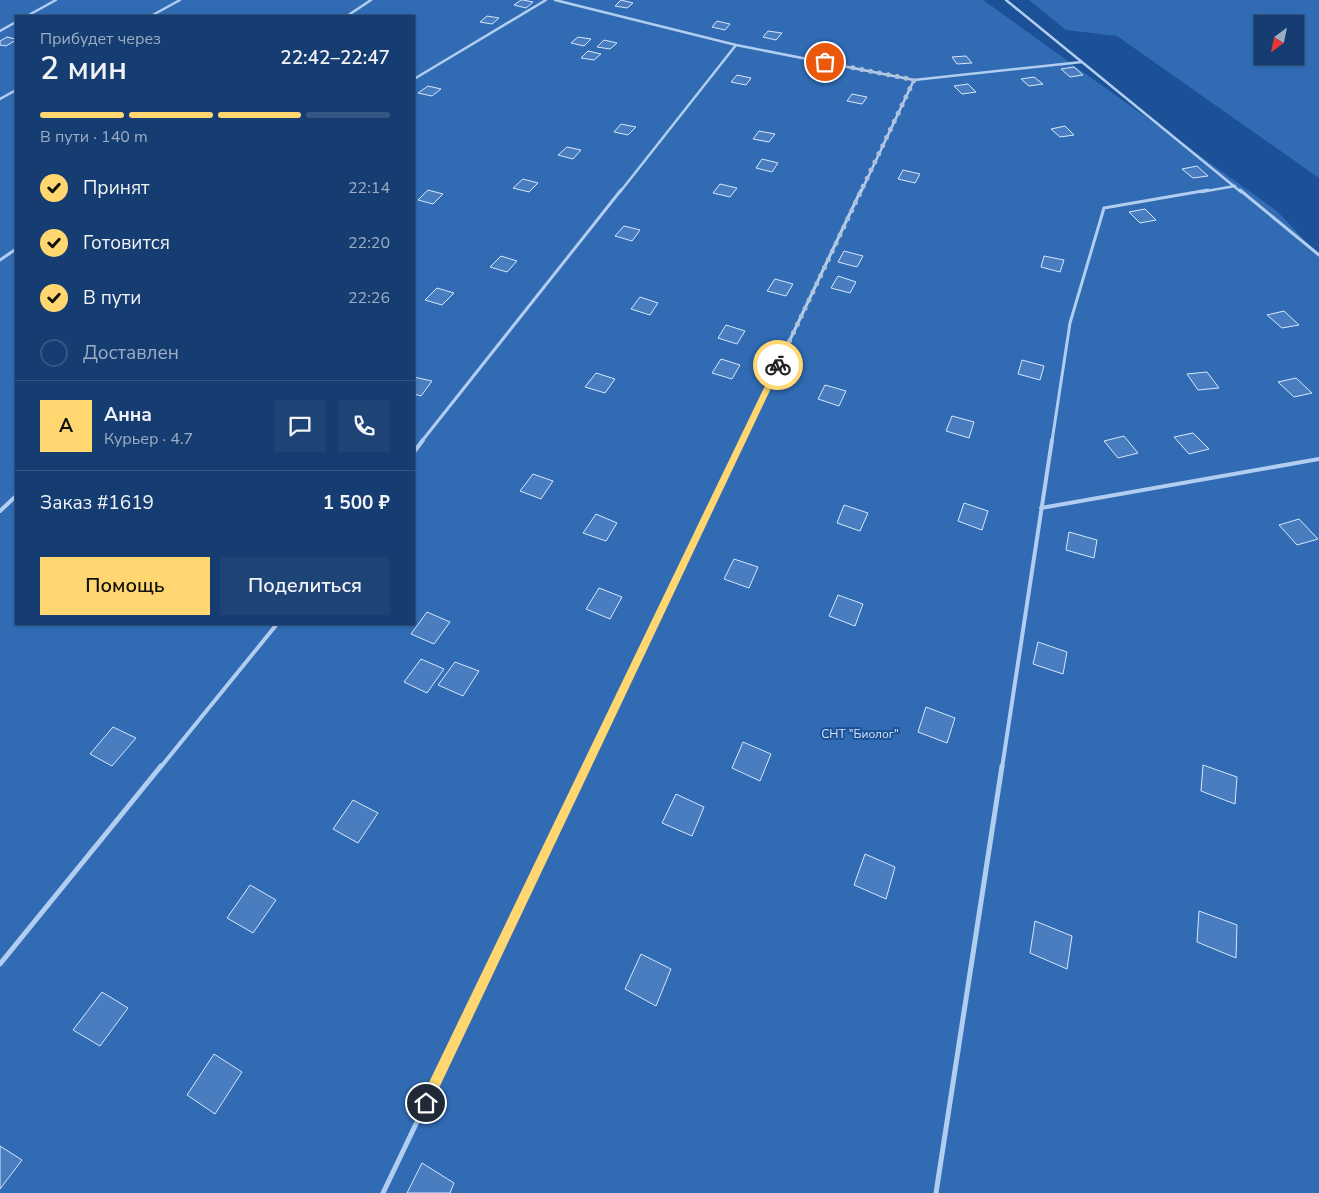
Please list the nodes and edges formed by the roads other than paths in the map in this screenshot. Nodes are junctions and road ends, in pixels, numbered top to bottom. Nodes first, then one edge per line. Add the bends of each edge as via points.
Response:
1 (56, 0) edge
2 (180, 0) edge
3 (371, 0) edge
4 (546, 0) edge
5 (555, 0) edge
6 (1006, 0) edge
7 (29, 15) edge
8 (153, 15) edge
9 (348, 15) edge
10 (15, 23) edge
11 (0, 31) edge
12 (736, 45) junction
13 (1082, 62) junction
14 (415, 78) edge
15 (914, 80) junction
16 (15, 91) edge
17 (0, 99) edge
18 (1235, 186) junction
19 (15, 249) edge
20 (1319, 255) edge
21 (0, 260) edge
22 (415, 451) edge
23 (1319, 459) edge
24 (15, 497) edge
25 (1042, 508) junction
26 (0, 511) edge
27 (276, 625) edge
28 (0, 964) edge
29 (383, 1193) edge
30 (936, 1193) edge

1 - 7 lane
2 - 8 lane
3 - 9 lane
4 - 14 lane
5 - 12 lane
6 - 13 lane
10 - 11 lane
12 - 15 lane
12 - 22 lane
13 - 15 lane
13 - 18 lane
15 - 29 lane
16 - 17 lane
18 - 20 lane
18 - 25 lane via 1104,208 1070,322
19 - 21 lane
23 - 25 lane
24 - 26 lane
25 - 30 lane
27 - 28 lane

